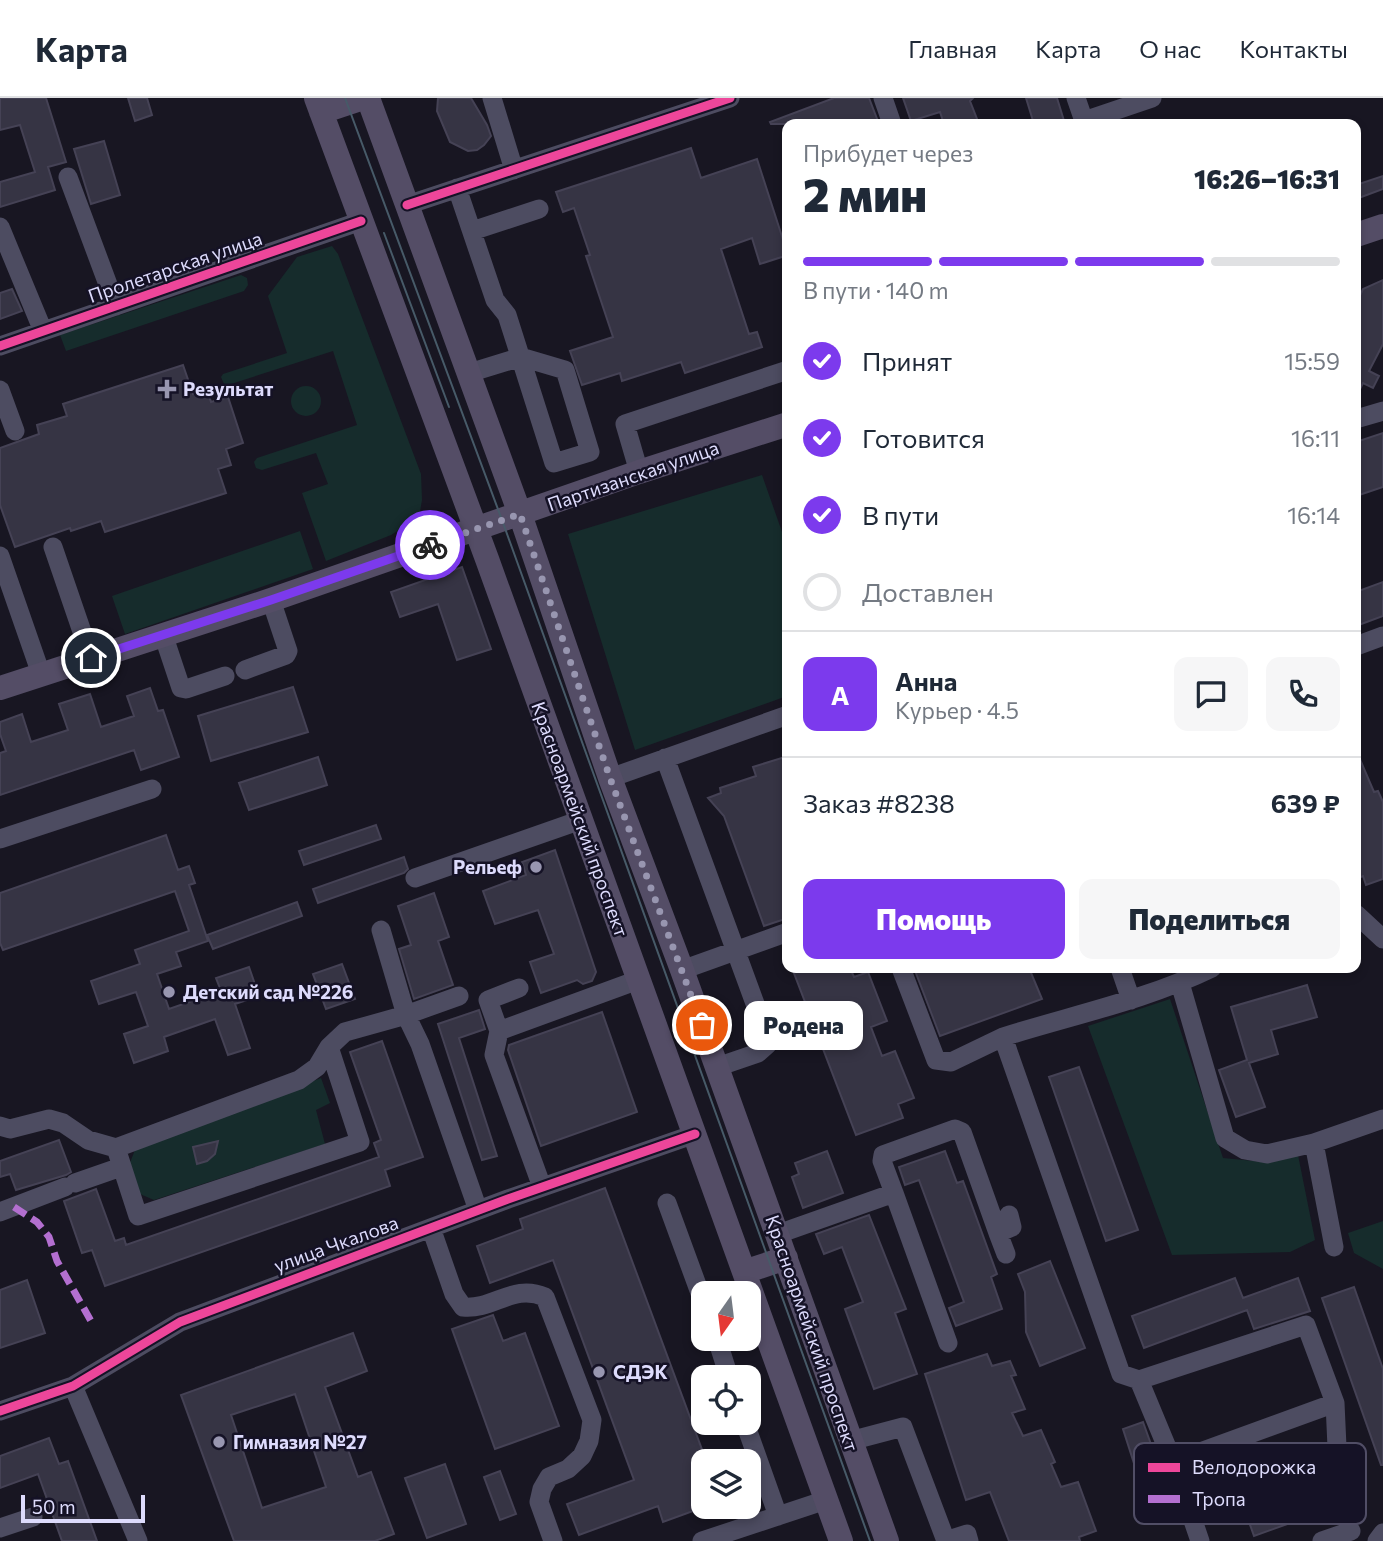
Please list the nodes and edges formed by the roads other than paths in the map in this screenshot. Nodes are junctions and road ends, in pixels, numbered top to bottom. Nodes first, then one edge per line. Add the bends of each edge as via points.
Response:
1 (365, 98) edge
2 (492, 98) edge
3 (730, 98) edge
4 (883, 98) edge
5 (1076, 98) edge
6 (1152, 98) edge
7 (318, 105) edge
8 (890, 119) edge
9 (1084, 119) edge
10 (1096, 119) edge
11 (514, 170) junction
12 (68, 177) dead end
13 (457, 188) junction
14 (407, 205) junction
15 (539, 209) dead end
16 (361, 221) junction
17 (1383, 226) edge
18 (0, 227) edge
19 (472, 231) junction
20 (1361, 233) edge
21 (116, 306) junction
22 (43, 331) junction
23 (0, 346) edge
24 (521, 357) junction
25 (782, 372) edge
26 (470, 373) junction
27 (0, 390) edge
28 (1383, 411) edge
29 (1361, 418) edge
30 (782, 426) edge
31 (15, 432) dead end
32 (639, 472) junction
33 (520, 514) junction
34 (476, 528) junction
35 (53, 547) dead end
36 (0, 556) edge
37 (271, 600) junction
38 (163, 634) junction
39 (1383, 636) edge
40 (1361, 644) edge
41 (91, 658) junction
42 (245, 670) dead end
43 (41, 674) junction
44 (225, 676) dead end
45 (0, 688) edge
46 (782, 717) edge
47 (665, 758) junction
48 (610, 778) junction
49 (152, 789) dead end
50 (581, 820) junction
51 (0, 839) edge
52 (415, 878) dead end
53 (1361, 919) edge
54 (381, 930) dead end
55 (782, 934) edge
56 (1383, 939) edge
57 (736, 950) junction
58 (682, 970) junction
59 (903, 973) edge
60 (1121, 973) edge
61 (1201, 973) edge
62 (638, 980) junction
63 (1180, 983) junction
64 (519, 988) dead end
65 (459, 996) dead end
66 (1131, 1000) junction
67 (406, 1015) junction
68 (499, 1031) junction
69 (1003, 1037) junction
70 (329, 1047) junction
71 (717, 1067) junction
72 (1383, 1119) edge
73 (0, 1126) edge
74 (695, 1135) junction
75 (1314, 1143) junction
76 (118, 1158) junction
77 (542, 1187) junction
78 (894, 1193) junction
79 (667, 1203) dead end
80 (478, 1210) junction
81 (0, 1212) edge
82 (1009, 1215) dead end
83 (431, 1228) junction
84 (998, 1233) junction
85 (778, 1234) junction
86 (1334, 1247) dead end
87 (1006, 1254) dead end
88 (786, 1258) junction
89 (744, 1272) junction
90 (696, 1281) edge
91 (746, 1281) edge
92 (761, 1327) edge
93 (948, 1343) dead end
94 (1139, 1380) junction
95 (73, 1386) junction
96 (1335, 1403) junction
97 (0, 1410) edge
98 (749, 1435) edge
99 (850, 1441) junction
100 (1165, 1443) edge
101 (1225, 1443) edge
102 (1337, 1443) edge
103 (826, 1500) junction
104 (778, 1516) junction
105 (33, 1517) dead end
106 (1194, 1524) edge
107 (0, 1528) edge
108 (1351, 1531) dead end
109 (1383, 1533) edge
110 (138, 1541) edge
111 (553, 1541) edge
112 (702, 1541) edge
113 (841, 1541) edge
114 (887, 1541) edge
115 (946, 1541) edge
116 (970, 1541) edge
117 (1200, 1541) edge
118 (1322, 1541) edge
119 (1377, 1541) edge

1 - 7 main road
1 - 14 main road, Красноармейский проспект
2 - 11 street
3 - 11 street
4 - 8 street
5 - 9 street
6 - 10 street
7 - 16 main road, Красноармейский проспект
11 - 13 street
12 - 21 street
13 - 14 street
13 - 19 street
14 - 26 main road, Красноармейский проспект
15 - 19 street
16 - 21 street, Пролетарская улица
16 - 34 main road, Красноармейский проспект
17 - 20 main road
18 - 22 street
19 - 24 street via 495,300 507,315
21 - 22 street, Пролетарская улица
22 - 23 street, Пролетарская улица
24 - 24 street via 554,463 590,452 565,370
24 - 26 street
25 - 32 street via 625,424
26 - 33 main road, Красноармейский проспект
27 - 31 street
28 - 29 street
30 - 32 main road, Партизанская улица
32 - 33 main road, Партизанская улица
33 - 34 main road, Партизанская улица
33 - 48 main road, Красноармейский проспект
34 - 37 main road, Партизанская улица
34 - 50 main road, Красноармейский проспект
35 - 41 street
36 - 43 street
37 - 38 main road, Партизанская улица
37 - 42 street via 288,651
38 - 41 main road, Партизанская улица
38 - 44 street via 181,688
39 - 40 street
41 - 43 main road, Партизанская улица
43 - 45 main road, Партизанская улица
46 - 47 street
47 - 48 street
47 - 57 street
48 - 58 main road, Красноармейский проспект
49 - 51 street
50 - 52 street
50 - 62 main road, Красноармейский проспект
53 - 56 street
54 - 67 street
55 - 57 street
57 - 58 street
57 - 71 street via 768,1039 758,1053
58 - 71 main road, Красноармейский проспект
59 - 69 street via 936,1060 951,1062
60 - 66 street
61 - 63 street
62 - 68 street
62 - 74 main road, Красноармейский проспект
63 - 66 street
63 - 75 street via 1225,1138 1245,1150 1267,1154
64 - 68 street via 488,1000
65 - 67 street
66 - 69 street
67 - 70 street via 345,1032
67 - 80 street
68 - 77 street via 494,1055
69 - 94 street via 1121,1374
70 - 76 street via 317,1067 299,1080
70 - 76 street via 360,1142 138,1216
71 - 85 main road, Красноармейский проспект
72 - 75 street
73 - 76 street via 10,1129 49,1119 63,1122
74 - 77 street, улица Чкалова
74 - 89 main road, Красноармейский проспект
75 - 86 street
76 - 81 street via 70,1185
77 - 80 street, улица Чкалова
78 - 84 street via 883,1155 958,1130
78 - 85 street
78 - 93 street
79 - 90 street
80 - 83 street, улица Чкалова
82 - 84 street via 1012,1227
83 - 95 street, улица Чкалова via 180,1322
83 - 111 street via 463,1307 477,1308 523,1292 545,1297 592,1420 582,1456 549,1477 541,1489 540,1502
84 - 87 street
85 - 88 main road, Красноармейский проспект
88 - 89 main road
88 - 99 main road, Красноармейский проспект
89 - 91 main road, Красноармейский проспект
92 - 103 main road, Красноармейский проспект
94 - 96 street via 1306,1325
94 - 100 street
95 - 97 street, улица Чкалова
95 - 110 street
96 - 101 street
96 - 102 street
98 - 104 street
99 - 114 main road, Красноармейский проспект
99 - 115 street via 903,1427
103 - 104 street
103 - 113 main road, Красноармейский проспект
104 - 112 street
105 - 107 street
106 - 117 street
108 - 118 street
109 - 119 street
115 - 116 street via 967,1534

